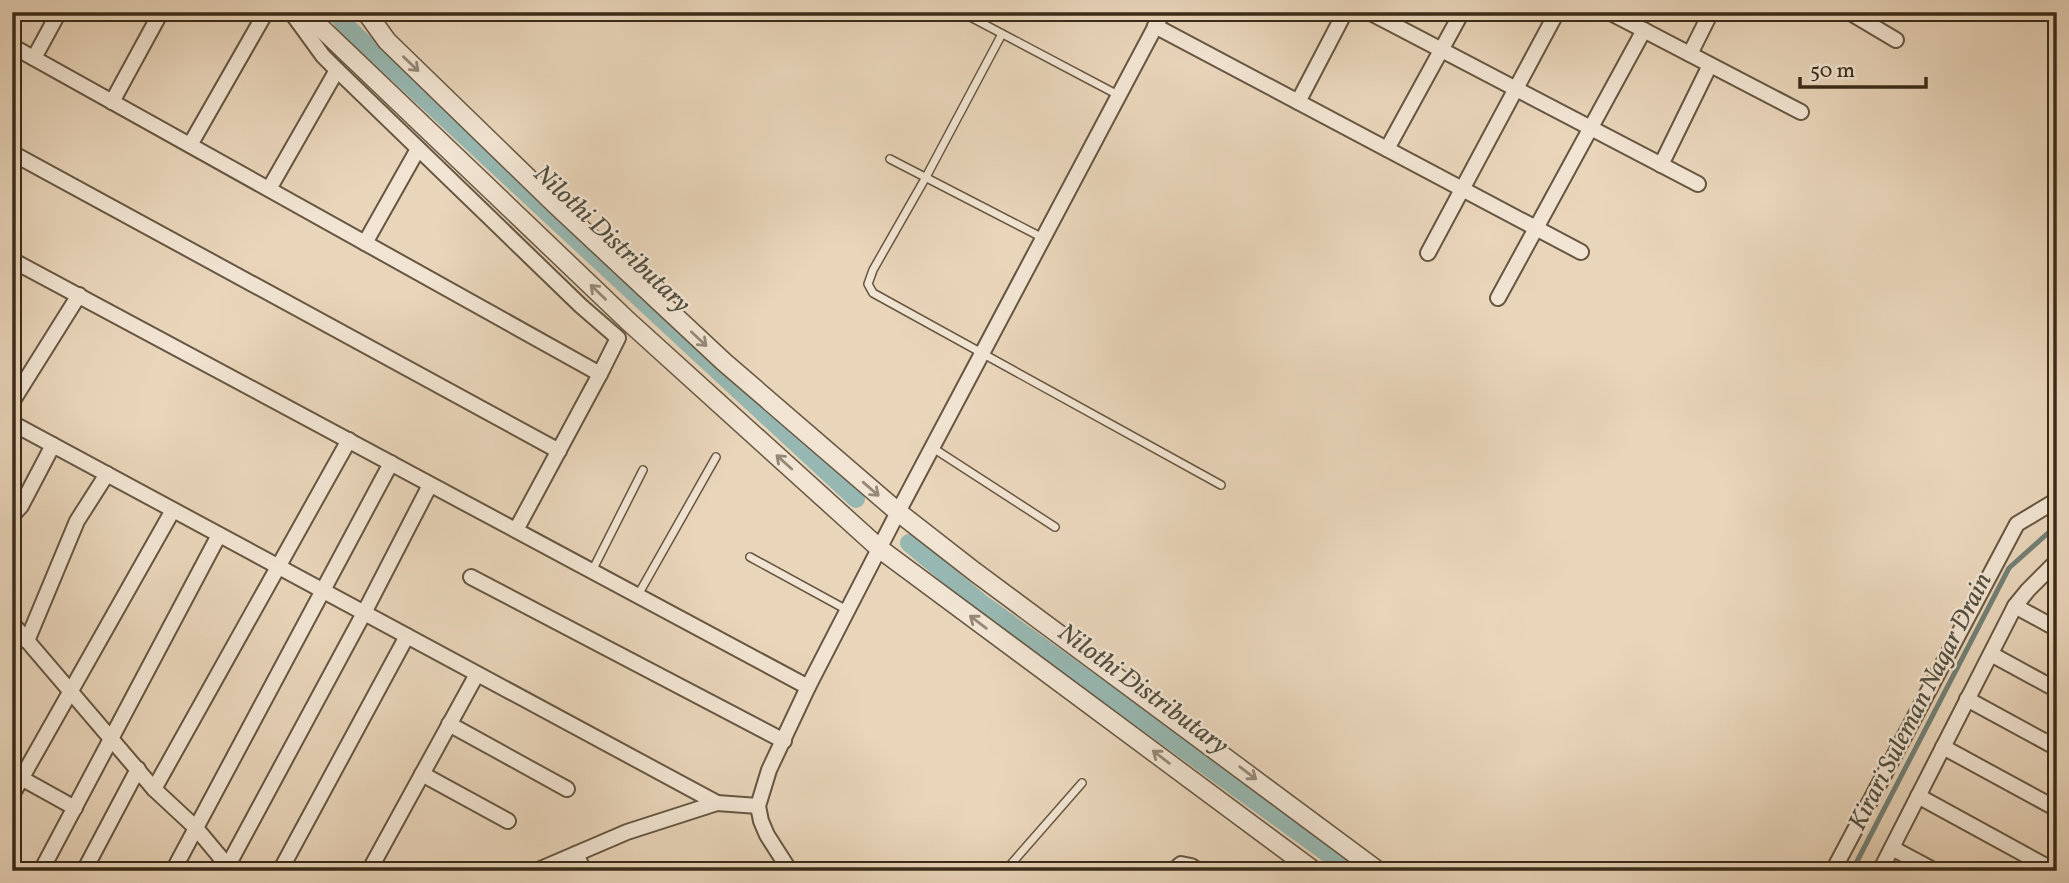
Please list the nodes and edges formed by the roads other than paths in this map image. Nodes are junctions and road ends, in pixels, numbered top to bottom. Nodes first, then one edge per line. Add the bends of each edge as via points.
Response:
1 (59, 12) edge
2 (160, 12) edge
3 (266, 12) edge
4 (291, 12) edge
5 (309, 12) edge
6 (366, 12) edge
7 (961, 12) edge
8 (1163, 12) edge
9 (1345, 12) edge
10 (1369, 12) edge
11 (1462, 12) edge
12 (1557, 12) edge
13 (1609, 12) edge
14 (1711, 12) edge
15 (1849, 12) edge
16 (1155, 26) junction
17 (1644, 30) junction
18 (1002, 34) junction
19 (1896, 40) dead end
20 (12, 46) edge
21 (1441, 50) junction
22 (1690, 54) junction
23 (34, 58) junction
24 (1710, 65) junction
25 (337, 70) junction
26 (1515, 89) junction
27 (1119, 95) junction
28 (112, 102) junction
29 (1298, 102) junction
30 (1801, 112) dead end
31 (1590, 129) junction
32 (190, 145) junction
33 (418, 149) junction
34 (1387, 149) junction
35 (12, 153) edge
36 (890, 159) dead end
37 (1661, 165) junction
38 (926, 177) junction
39 (1698, 184) dead end
40 (269, 190) junction
41 (1462, 190) junction
42 (1536, 228) junction
43 (1043, 238) junction
44 (365, 243) junction
45 (1581, 251) dead end
46 (1428, 253) dead end
47 (12, 260) edge
48 (79, 295) junction
49 (1499, 298) dead end
50 (628, 321) junction
51 (618, 338) junction
52 (982, 353) junction
53 (600, 374) junction
54 (12, 402) edge
55 (12, 423) edge
56 (349, 440) junction
57 (53, 445) junction
58 (932, 447) junction
59 (559, 451) junction
60 (716, 457) dead end
61 (391, 463) junction
62 (643, 470) dead end
63 (107, 474) junction
64 (430, 485) junction
65 (1221, 485) dead end
66 (2057, 500) edge
67 (173, 510) junction
68 (898, 512) junction
69 (12, 516) edge
70 (1055, 527) dead end
71 (516, 530) junction
72 (219, 535) junction
73 (880, 550) junction
74 (750, 557) dead end
75 (2057, 561) edge
76 (277, 566) junction
77 (592, 571) junction
78 (471, 576) dead end
79 (323, 591) junction
80 (638, 596) junction
81 (2015, 606) junction
82 (848, 610) junction
83 (364, 613) junction
84 (12, 623) edge
85 (2057, 629) edge
86 (407, 636) junction
87 (27, 640) junction
88 (1991, 654) junction
89 (477, 674) junction
90 (808, 687) junction
91 (2057, 690) edge
92 (71, 691) junction
93 (1967, 699) junction
94 (449, 724) junction
95 (112, 738) junction
96 (784, 741) junction
97 (1943, 747) junction
98 (2057, 748) edge
99 (138, 769) junction
100 (422, 774) junction
101 (17, 776) edge
102 (1082, 783) dead end
103 (154, 789) junction
104 (567, 789) dead end
105 (12, 795) edge
106 (1918, 796) junction
107 (717, 803) junction
108 (758, 806) junction
109 (75, 808) junction
110 (2057, 809) edge
111 (508, 821) dead end
112 (196, 828) junction
113 (1892, 848) junction
114 (576, 854) junction
115 (228, 869) edge
116 (41, 871) edge
117 (84, 871) edge
118 (173, 871) edge
119 (280, 871) edge
120 (369, 871) edge
121 (536, 871) edge
122 (584, 871) edge
123 (790, 871) edge
124 (1006, 871) edge
125 (1173, 871) edge
126 (1199, 871) edge
127 (1314, 871) edge
128 (1378, 871) edge
129 (1833, 871) edge
130 (1880, 871) edge
131 (1936, 871) edge
132 (2055, 871) edge

1 - 23 street
2 - 28 street
3 - 32 street
4 - 25 street
50 -> 5 street
6 -> 68 street via 387,41 556,205 724,362
7 - 18 lane
8 - 16 street
9 - 29 street
10 - 21 street
11 - 21 street
12 - 26 street
13 - 17 street
14 - 22 street
15 - 19 street
16 - 27 street
16 - 29 street
17 - 22 street
17 - 31 street
18 - 27 lane
18 - 38 lane
20 - 23 street
21 - 26 street
21 - 34 street
22 - 24 street
23 - 28 street
24 - 30 street
24 - 37 street
25 - 33 street
25 - 40 street
26 - 31 street
26 - 41 street
27 - 43 street
28 - 32 street
29 - 34 street
31 - 37 street
31 - 42 street
32 - 40 street
33 - 44 street
33 - 51 street
34 - 41 street
35 - 59 street
36 - 38 lane
37 - 39 street
38 - 43 lane
38 - 52 lane via 868,284 873,293
40 - 44 street
41 - 42 street
41 - 46 street
42 - 45 street
42 - 49 street
43 - 52 street
44 - 53 street
47 - 48 street
48 - 54 street
48 - 56 street
50 - 51 street
73 -> 50 street
51 - 53 street
52 - 58 street
52 - 65 lane
53 - 59 street
55 - 57 street
56 - 61 street
56 - 76 street
57 - 63 street
57 - 69 street
58 - 68 street
58 - 70 lane
59 - 71 street
60 - 80 lane
61 - 64 street
61 - 79 street
62 - 77 lane
63 - 67 street
63 - 87 street via 77,521
64 - 71 street
64 - 83 street
66 - 129 street via 2017,524
67 - 72 street
67 - 92 street
68 - 73 street
68 -> 128 street
71 - 77 street
72 - 76 street
72 - 95 street
73 - 82 street
127 -> 73 street
74 - 82 lane
75 - 81 street
76 - 79 street
76 - 103 street
77 - 80 street
78 - 96 street
79 - 83 street
79 - 112 street
80 - 90 street
81 - 85 street
81 - 88 street
82 - 90 street
83 - 86 street
83 - 115 street
84 - 87 street
86 - 89 street
86 - 119 street
87 - 92 street
88 - 91 street
88 - 93 street
89 - 94 street
89 - 107 street
90 - 96 street
92 - 95 street
92 - 101 street
93 - 97 street
93 - 98 street
94 - 100 street
94 - 104 street
95 - 99 street
95 - 109 street
96 - 108 street
97 - 106 street
97 - 110 street
99 - 103 street
99 - 117 street
100 - 111 street
100 - 120 street
101 - 105 street
101 - 109 street
102 - 124 lane
103 - 112 street
106 - 113 street
106 - 132 street
107 - 108 street
107 - 114 street
108 - 123 street via 767,835
109 - 116 street
112 - 115 street
112 - 118 street
113 - 130 street
113 - 131 street
114 - 121 street
114 - 122 street
125 - 126 street via 1181,864

